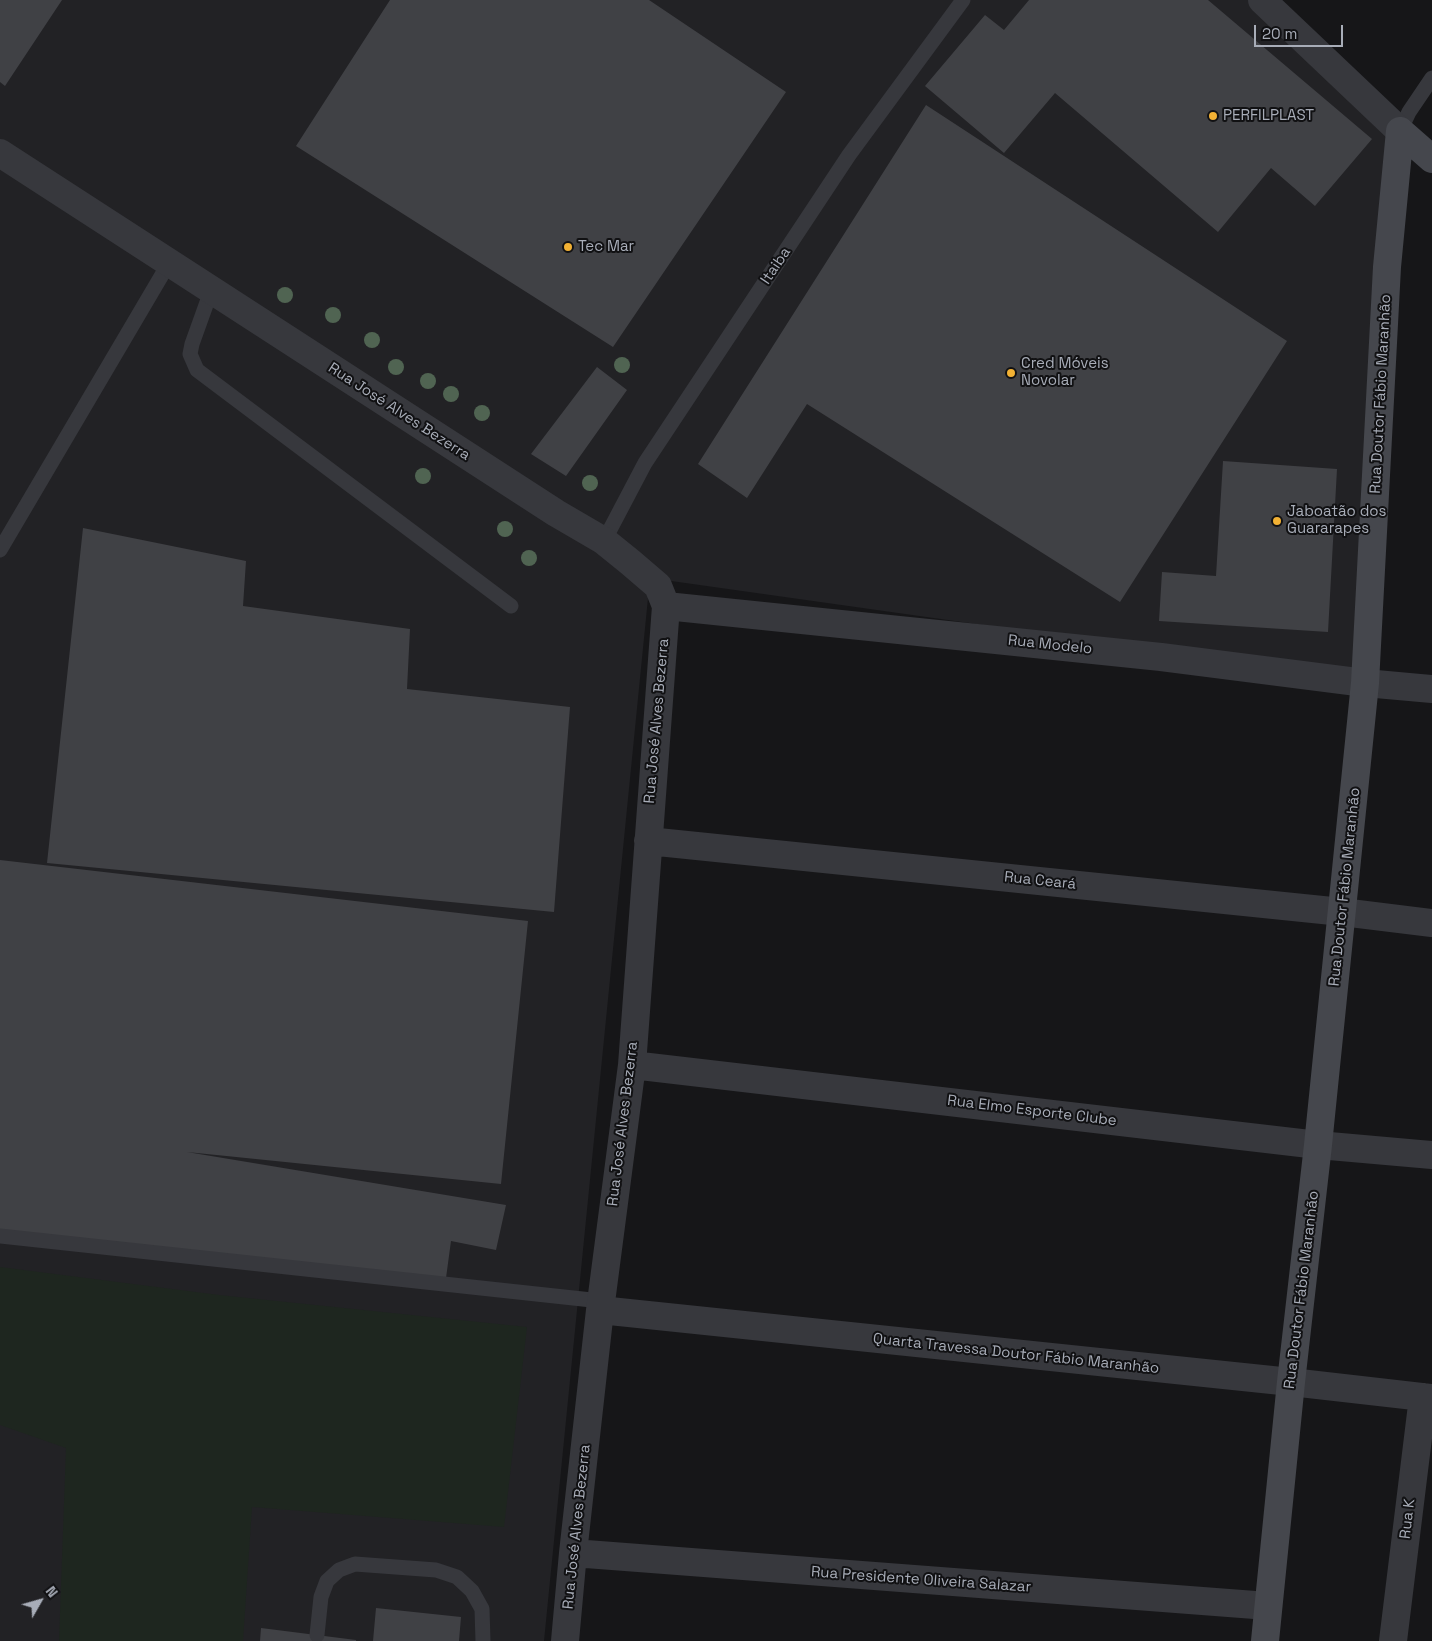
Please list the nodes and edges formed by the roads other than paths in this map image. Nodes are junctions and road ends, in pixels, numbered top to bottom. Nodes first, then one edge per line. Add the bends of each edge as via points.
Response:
1 (963, 0) edge
2 (1262, 0) edge
3 (1432, 78) edge
4 (1400, 131) junction
5 (0, 153) edge
6 (1432, 158) edge
7 (169, 264) junction
8 (212, 291) junction
9 (604, 541) junction
10 (0, 550) edge
11 (511, 606) dead end
12 (666, 606) junction
13 (1365, 683) junction
14 (1432, 689) edge
15 (648, 841) junction
16 (1342, 912) junction
17 (1432, 923) edge
18 (632, 1065) junction
19 (1318, 1145) junction
20 (1432, 1155) edge
21 (0, 1236) edge
22 (600, 1306) junction
23 (1291, 1382) junction
24 (1427, 1398) edge
25 (573, 1553) junction
26 (1268, 1606) junction
27 (317, 1635) dead end
28 (483, 1641) edge
29 (565, 1641) edge
30 (1265, 1641) edge
31 (1394, 1641) edge

1 - 9 lane, Itaiba via 850,155 645,463
2 - 4 street
3 - 4 lane
4 - 6 street
4 - 13 street, Rua Doutor Fábio Maranhão via 1387,267
5 - 7 street, Rua José Alves Bezerra
7 - 8 street, Rua José Alves Bezerra
7 - 10 lane
8 - 9 street, Rua José Alves Bezerra
8 - 11 lane via 190,354 197,370
9 - 12 street, Rua José Alves Bezerra via 658,586
12 - 13 street, Rua Modelo via 1161,657
12 - 15 street, Rua José Alves Bezerra
13 - 14 street, Rua Modelo
13 - 16 street, Rua Doutor Fábio Maranhão
15 - 16 street, Rua Ceará
15 - 18 street, Rua José Alves Bezerra
16 - 17 street, Rua Ceará
16 - 19 street, Rua Doutor Fábio Maranhão
18 - 19 street, Rua Elmo Esporte Clube
18 - 22 street, Rua José Alves Bezerra
19 - 20 street, Rua Elmo Esporte Clube
19 - 23 street, Rua Doutor Fábio Maranhão
21 - 22 lane
22 - 23 street, Quarta Travessa Doutor Fábio Maranhão
22 - 25 street, Rua José Alves Bezerra
23 - 24 street, Quarta Travessa Doutor Fábio Maranhão
23 - 26 street, Rua Doutor Fábio Maranhão
24 - 31 street, Rua K
25 - 26 street, Rua Presidente Oliveira Salazar
25 - 29 street, Rua José Alves Bezerra
26 - 30 street, Rua Doutor Fábio Maranhão
27 - 28 lane via 320,1597 327,1581 339,1570 355,1564 436,1570 457,1577 472,1591 482,1610

